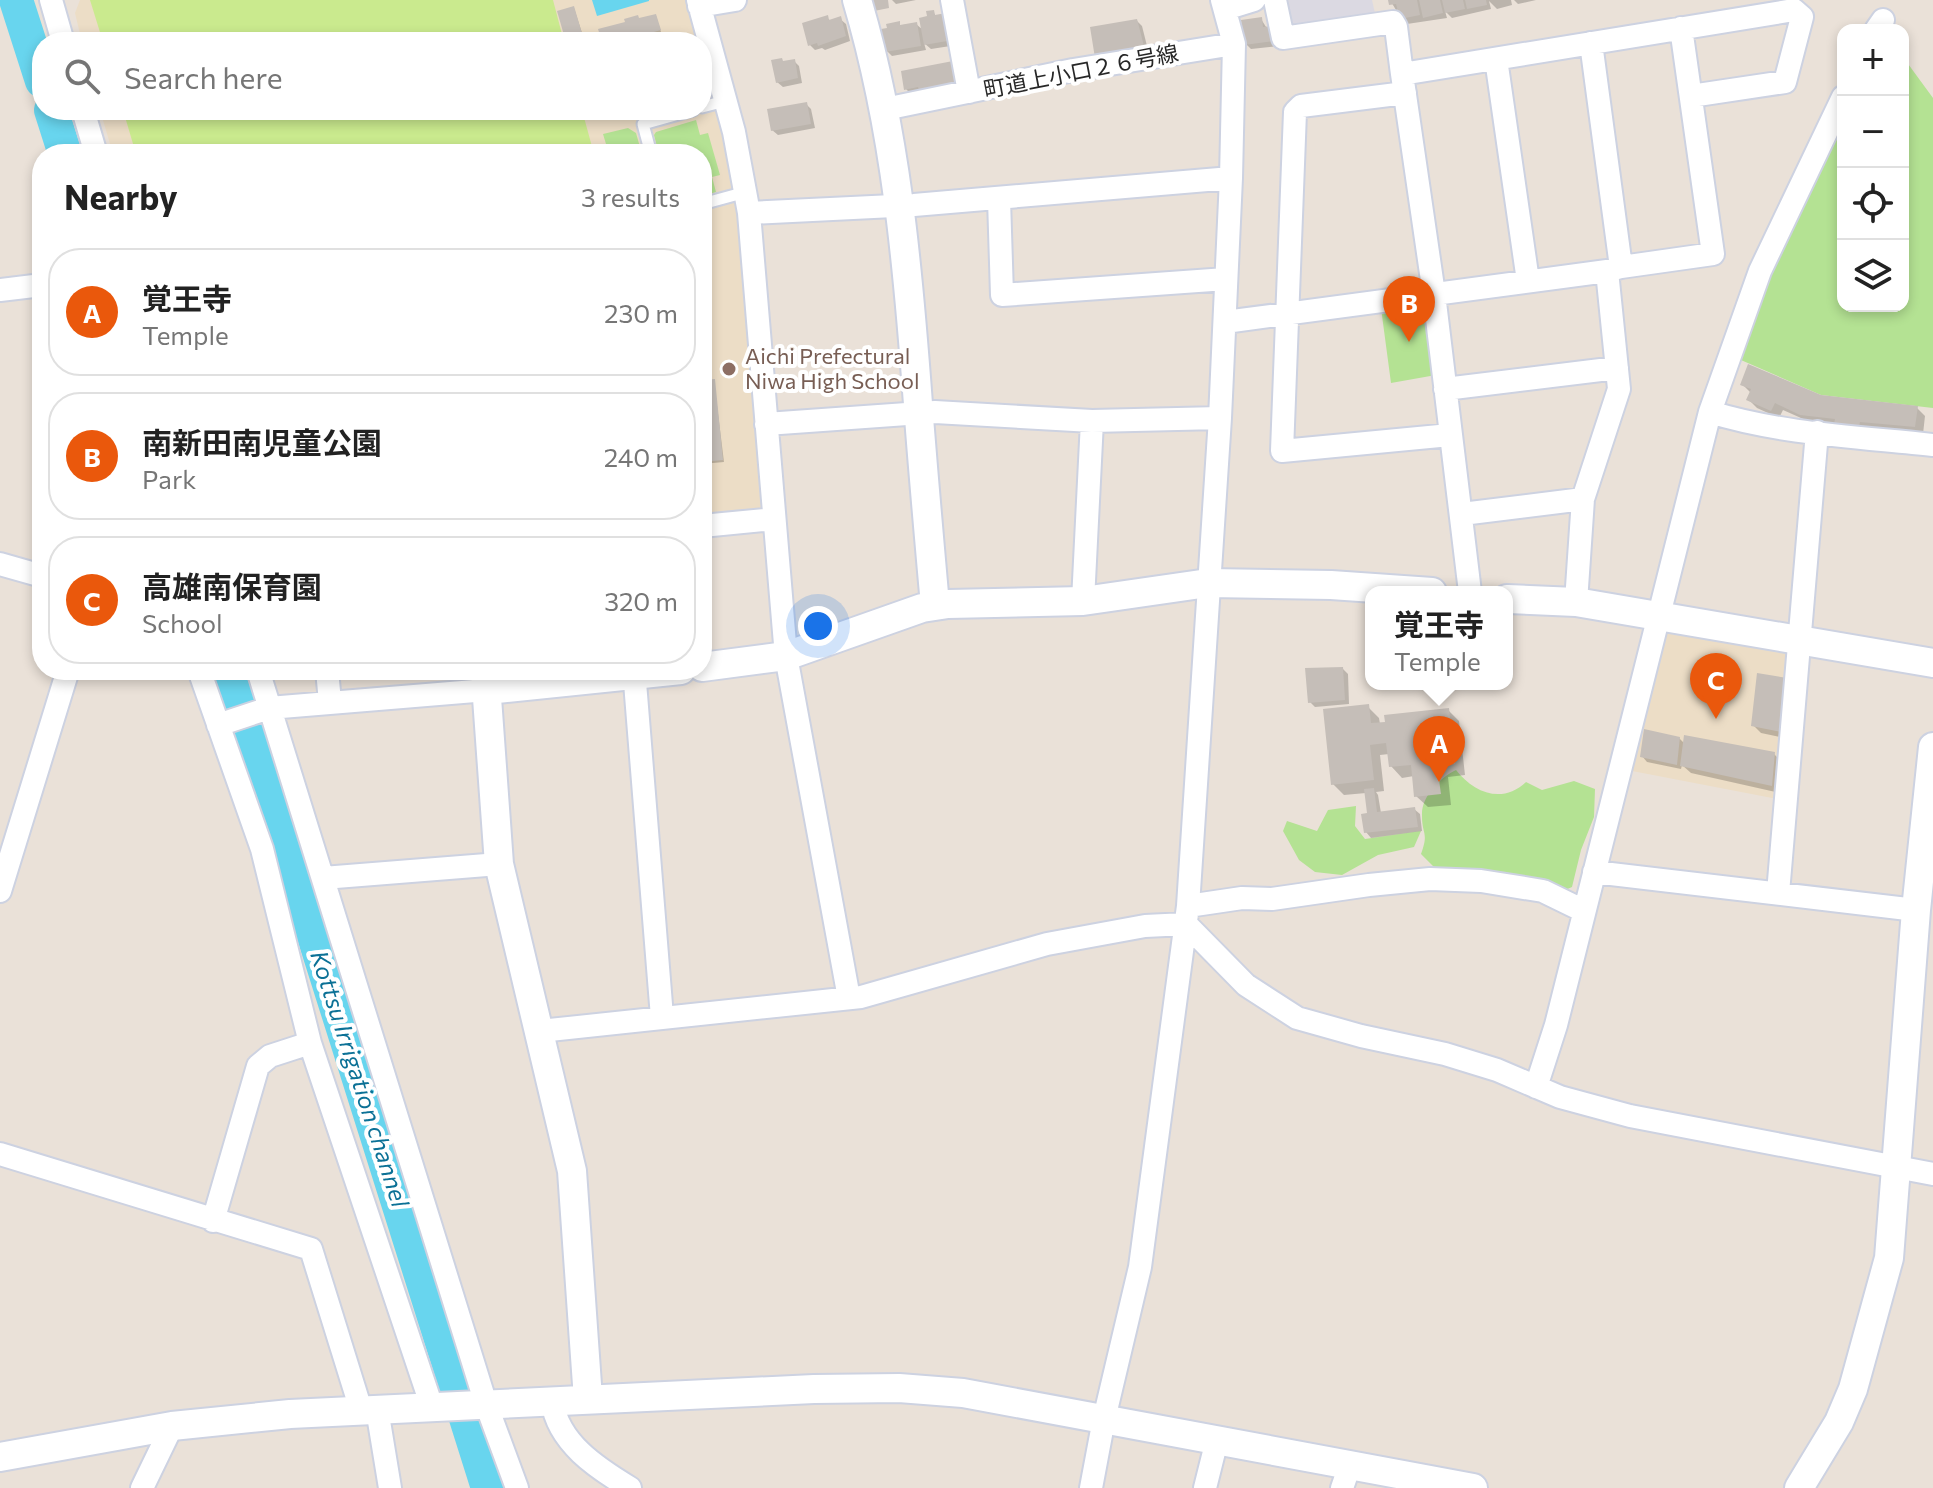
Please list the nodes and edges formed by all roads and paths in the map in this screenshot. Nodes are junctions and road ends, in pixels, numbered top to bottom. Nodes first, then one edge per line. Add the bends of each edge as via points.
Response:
1 (51, 0) edge
2 (735, 0) edge
3 (857, 0) edge
4 (952, 0) edge
5 (1254, 0) edge
6 (1275, 0) edge
7 (699, 3) edge
8 (1224, 4) edge
9 (1681, 28) junction
10 (60, 32) edge
11 (707, 32) edge
12 (1591, 43) junction
13 (1234, 44) junction
14 (712, 52) edge
15 (1496, 59) junction
16 (1404, 84) junction
17 (969, 92) junction
18 (1691, 96) junction
19 (725, 101) junction
20 (712, 104) edge
21 (1837, 110) edge
22 (885, 112) junction
23 (86, 120) edge
24 (657, 120) edge
25 (93, 144) edge
26 (648, 144) edge
27 (1231, 178) junction
28 (999, 199) junction
29 (748, 202) junction
30 (712, 204) edge
31 (900, 206) junction
32 (1614, 269) junction
33 (1226, 279) junction
34 (1528, 281) junction
35 (32, 286) edge
36 (0, 290) edge
37 (1434, 294) junction
38 (1286, 316) junction
39 (1225, 322) junction
40 (1617, 368) junction
41 (1445, 389) junction
42 (1710, 412) junction
43 (919, 413) junction
44 (1220, 418) junction
45 (1092, 421) junction
46 (766, 424) junction
47 (1817, 432) junction
48 (1450, 435) junction
49 (1933, 445) edge
50 (1583, 499) junction
51 (1462, 514) junction
52 (774, 519) junction
53 (712, 525) edge
54 (0, 564) edge
55 (32, 573) edge
56 (1208, 583) junction
57 (1469, 586) edge
58 (1365, 587) edge
59 (1513, 599) edge
60 (1083, 601) junction
61 (1576, 602) junction
62 (935, 605) junction
63 (1658, 616) junction
64 (1798, 640) junction
65 (786, 656) junction
66 (1933, 663) edge
67 (712, 666) edge
68 (65, 680) edge
69 (202, 680) edge
70 (261, 680) edge
71 (328, 680) edge
72 (486, 680) edge
73 (635, 680) edge
74 (330, 702) junction
75 (269, 708) junction
76 (218, 725) junction
77 (1933, 747) edge
78 (5, 861) edge
79 (499, 864) junction
80 (1594, 872) junction
81 (323, 878) junction
82 (0, 891) edge
83 (1778, 893) junction
84 (1916, 910) junction
85 (1584, 911) junction
86 (1187, 915) junction
87 (849, 998) junction
88 (662, 1017) junction
89 (540, 1031) junction
90 (310, 1043) junction
91 (1536, 1087) junction
92 (0, 1154) edge
93 (1895, 1166) junction
94 (1933, 1174) edge
95 (213, 1221) junction
96 (588, 1399) junction
97 (552, 1401) junction
98 (486, 1404) junction
99 (436, 1406) junction
100 (369, 1410) junction
101 (1104, 1419) junction
102 (172, 1426) junction
103 (1217, 1440) junction
104 (0, 1457) edge
105 (1346, 1476) edge
106 (142, 1488) edge
107 (390, 1488) edge
108 (517, 1488) edge
109 (630, 1488) edge
110 (1091, 1488) edge
111 (1205, 1488) edge
112 (1473, 1488) edge
113 (1799, 1488) edge

1 - 10 street
2 - 7 street
3 - 22 street
4 - 17 street
5 - 8 street
6 - 16 street via 1283,38 1393,22
7 - 11 street
8 - 13 street
9 - 12 street
9 - 18 street
9 - 18 street via 1794,10 1802,17 1785,82
12 - 15 street
12 - 32 street
13 - 17 street, 町道上小口２６号線
13 - 27 street
14 - 19 street
15 - 16 street
15 - 34 street
16 - 37 street
16 - 38 street via 1301,106 1295,112
17 - 22 street, 町道上小口２６号線
18 - 32 street via 1713,254
19 - 20 lane
19 - 29 street
21 - 42 street via 1760,271
22 - 31 street
23 - 25 street
24 - 26 lane via 643,124
27 - 28 street
27 - 33 street
28 - 31 street
28 - 33 street via 1002,295
29 - 30 lane
29 - 31 street
29 - 46 street
31 - 43 street
32 - 34 street
32 - 40 street
33 - 39 street
34 - 37 street
35 - 36 street
37 - 38 street
37 - 41 street
38 - 39 street
38 - 48 street via 1282,451
39 - 44 street
40 - 41 street
40 - 50 street via 1619,389
41 - 48 street
42 - 47 street
42 - 63 street
43 - 45 street
43 - 46 street
43 - 62 street
44 - 45 street
44 - 56 street
45 - 60 street
46 - 52 street
47 - 49 street
47 - 64 street
48 - 51 street
50 - 51 street
50 - 61 street
51 - 57 street
52 - 53 street
52 - 65 street
54 - 55 street
56 - 58 street
56 - 60 street
56 - 86 street
59 - 61 street
60 - 62 street
61 - 63 street
62 - 65 street
63 - 64 street
63 - 80 street
64 - 66 street
64 - 83 street
65 - 67 street
65 - 87 street
68 - 78 street
69 - 76 street
70 - 75 street
71 - 74 street
72 - 74 street
72 - 79 street
73 - 88 street
74 - 75 street
75 - 76 street
75 - 81 street
76 - 90 street via 262,849
77 - 84 street
78 - 82 street
79 - 81 street
79 - 89 street
80 - 83 street
80 - 85 street
81 - 98 street
83 - 84 street
84 - 93 street
85 - 86 street via 1543,891 1430,879 1272,899 1242,898
85 - 91 street
86 - 87 street via 1047,944
86 - 91 street via 1246,985 1297,1018 1445,1054
86 - 101 street via 1140,1267
87 - 88 street
88 - 89 street
89 - 96 street via 572,1171
90 - 95 street via 270,1056 258,1066
90 - 99 street
91 - 93 street via 1630,1116
92 - 95 street
93 - 94 street
93 - 113 street via 1889,1258 1867,1346 1839,1422
95 - 100 street via 311,1249
96 - 97 street
96 - 101 street via 921,1388
97 - 98 street
97 - 109 street via 557,1422 581,1453
98 - 99 street
98 - 108 street
99 - 100 street
100 - 102 street
100 - 107 street
101 - 103 street
101 - 110 street
102 - 104 street
102 - 106 street
103 - 105 street
103 - 111 street
105 - 112 street

